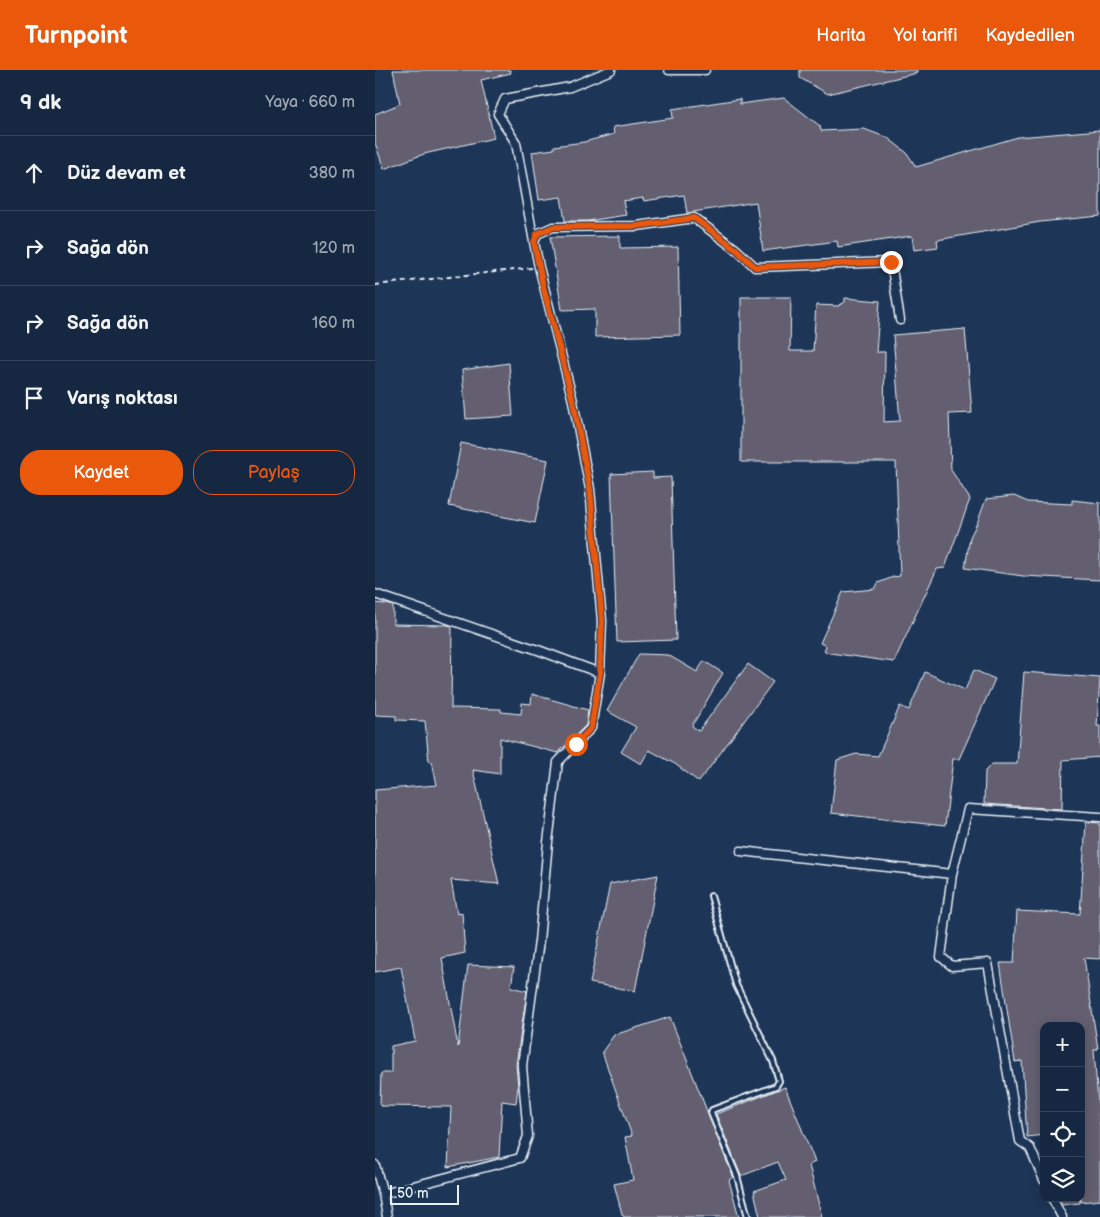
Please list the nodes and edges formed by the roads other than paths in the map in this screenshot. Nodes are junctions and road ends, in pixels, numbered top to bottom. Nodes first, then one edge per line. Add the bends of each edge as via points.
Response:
1 (611, 70) edge
2 (669, 70) edge
3 (705, 70) edge
4 (534, 242) junction
5 (901, 320) dead end
6 (375, 594) edge
7 (600, 673) junction
8 (1100, 817) edge
9 (741, 850) dead end
10 (952, 874) junction
11 (711, 896) dead end
12 (375, 1165) edge
13 (1040, 1171) edge
14 (383, 1194) junction
15 (1054, 1202) edge
16 (387, 1217) edge
17 (748, 1217) edge
18 (1062, 1217) edge

1 - 4 street via 570,88 505,98 498,114 516,143
2 - 3 street
4 - 5 street via 537,234 553,227 637,226 694,218 755,267 891,262
4 - 7 street via 573,401 590,489 602,620
6 - 7 street
7 - 14 street via 591,728 559,762 522,1066 528,1136 520,1158
8 - 10 street via 968,809
9 - 10 street
10 - 13 street via 941,958 952,966 988,963 1020,1141 1030,1148
11 - 17 lane via 736,986 773,1061 779,1081 776,1086 711,1113 737,1176
12 - 14 street
14 - 16 street
15 - 18 street

